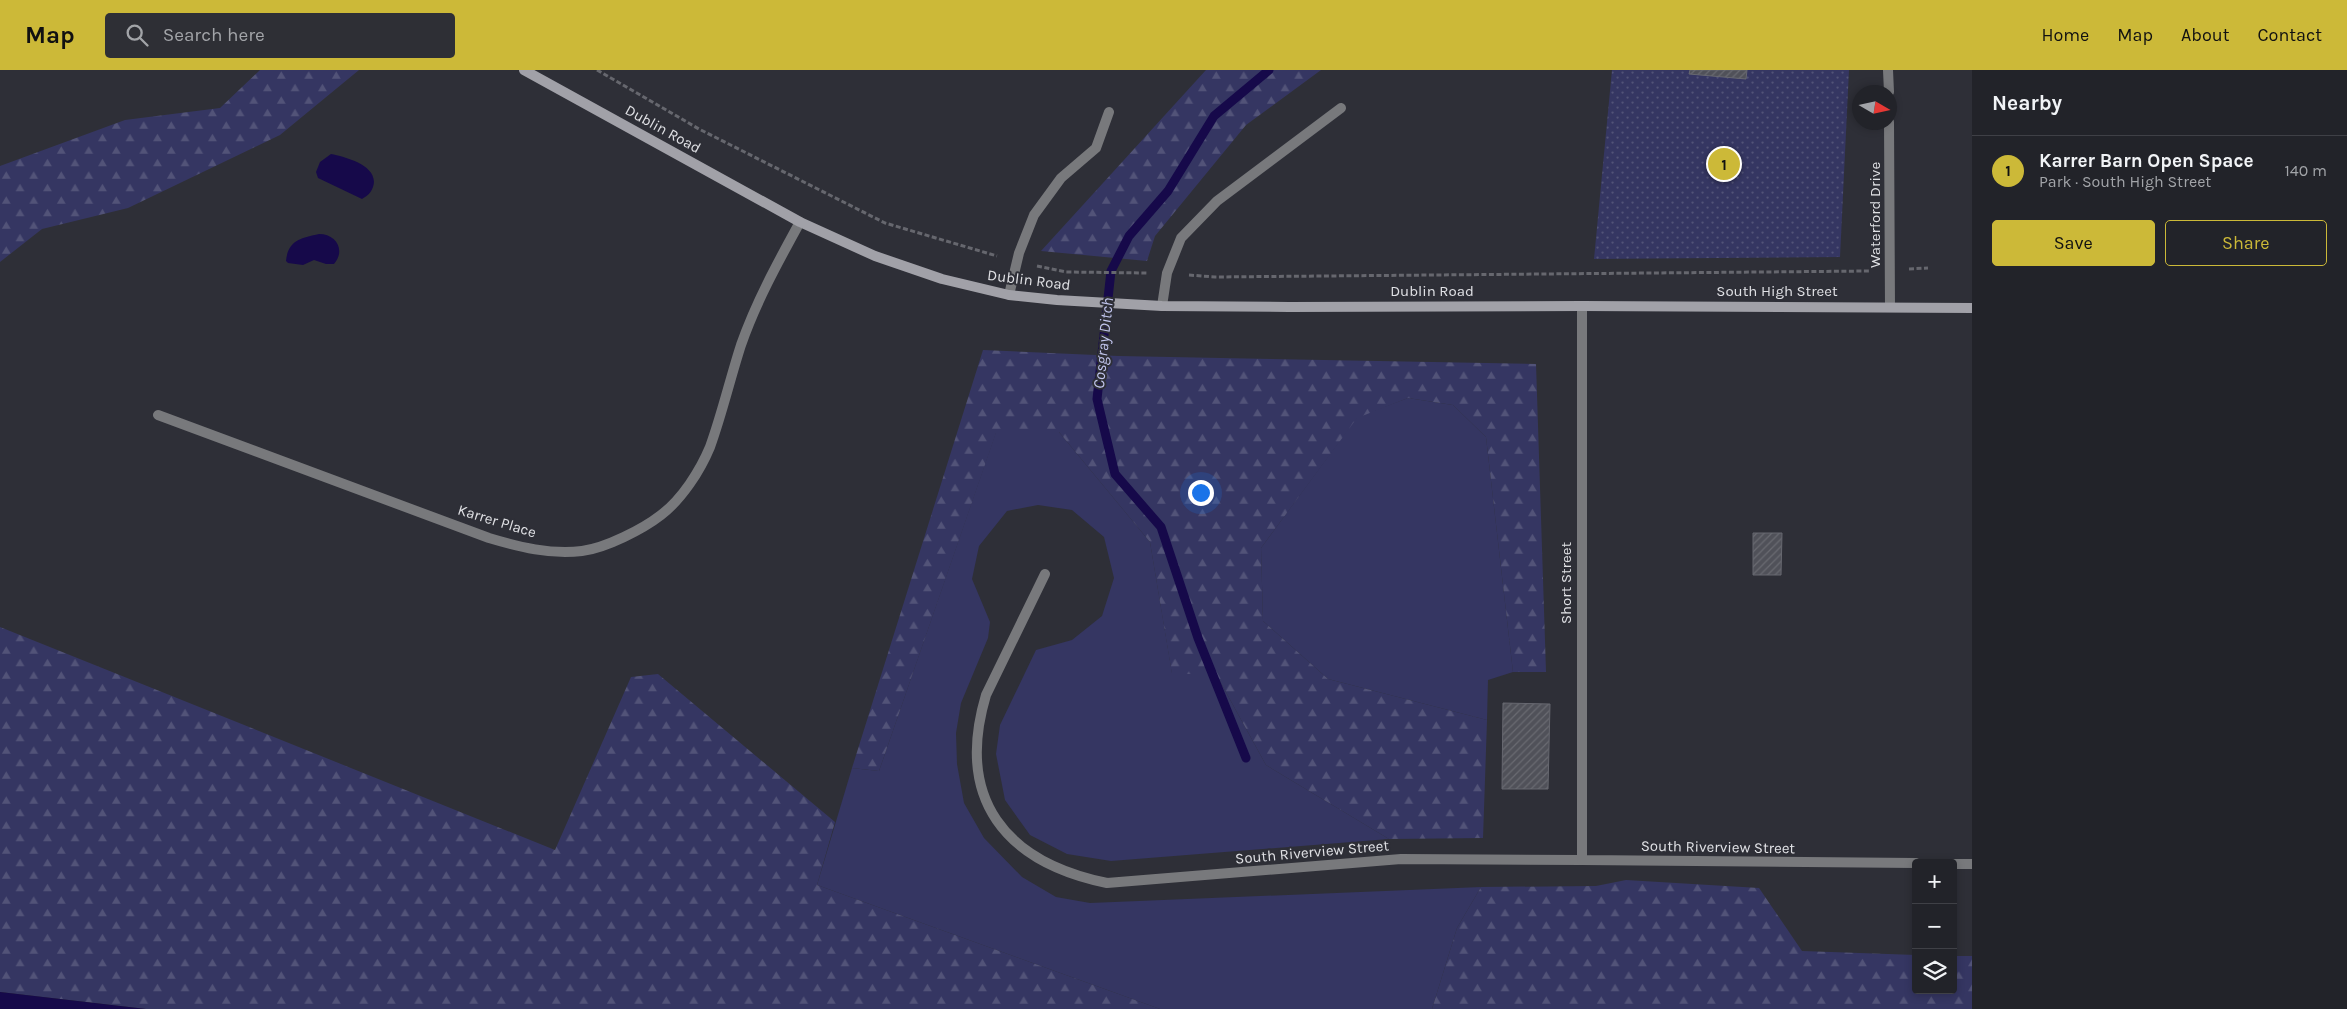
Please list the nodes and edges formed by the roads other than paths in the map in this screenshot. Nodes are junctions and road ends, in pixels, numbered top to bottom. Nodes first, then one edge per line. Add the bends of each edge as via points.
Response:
1 (524, 70) edge
2 (1888, 70) edge
3 (1889, 85) edge
4 (1341, 108) dead end
5 (1109, 112) dead end
6 (1889, 130) edge
7 (800, 222) junction
8 (1009, 295) junction
9 (1162, 306) junction
10 (1582, 306) junction
11 (1890, 306) junction
12 (1972, 308) edge
13 (158, 415) dead end
14 (1045, 574) dead end
15 (1582, 860) junction
16 (1912, 863) edge
17 (1957, 864) edge
18 (1972, 864) edge

1 - 7 main road, Dublin Road
2 - 3 street
4 - 9 street via 1217,201 1181,238 1167,273
5 - 8 street via 1096,148 1061,178 1034,214 1016,262
6 - 11 street, Waterford Drive
7 - 8 main road, Dublin Road via 883,259 942,279
7 - 13 street, Karrer Place via 764,286 709,449 688,486 662,514 619,539 583,551 522,548 489,538
8 - 9 main road, Dublin Road
9 - 10 main road, Dublin Road
10 - 11 main road, South High Street
10 - 15 street, Short Street
11 - 12 main road, South High Street
14 - 15 street, South Riverview Street via 986,695 976,748 979,778 988,808 1022,849 1043,863 1076,877 1107,883 1401,859
15 - 16 street, South Riverview Street
17 - 18 street

